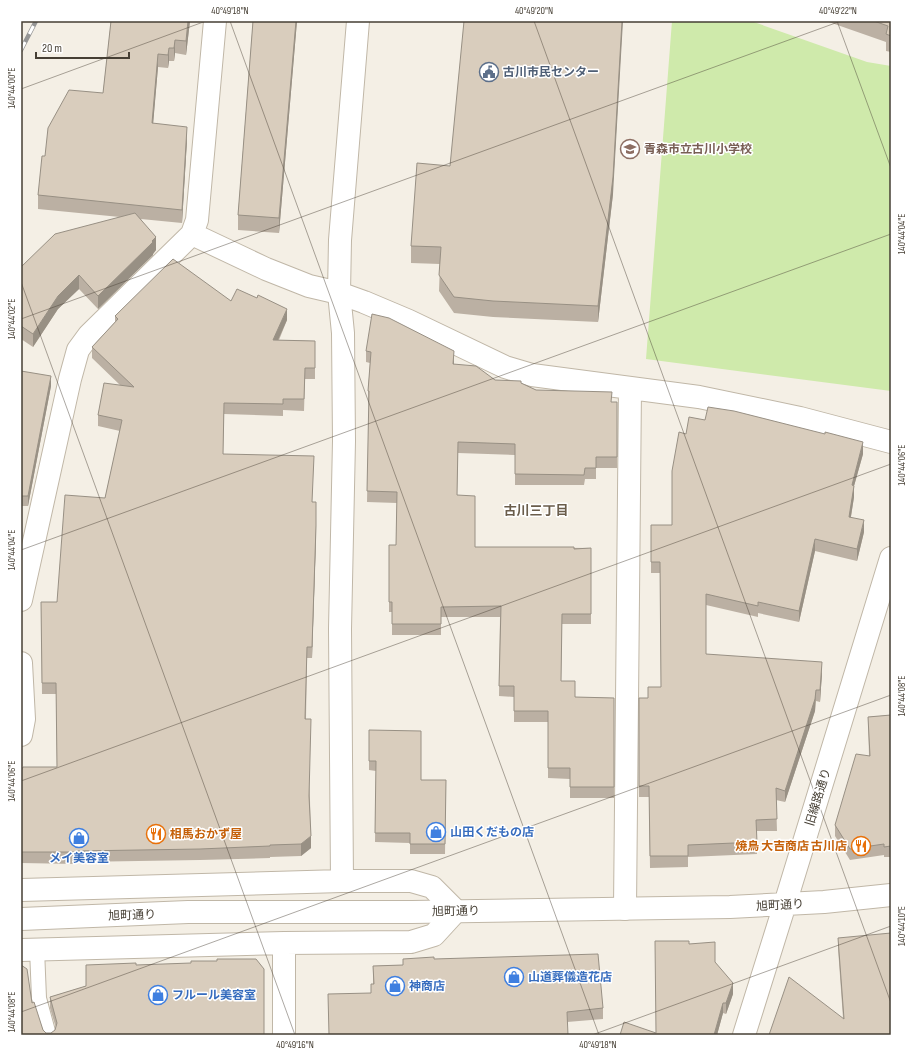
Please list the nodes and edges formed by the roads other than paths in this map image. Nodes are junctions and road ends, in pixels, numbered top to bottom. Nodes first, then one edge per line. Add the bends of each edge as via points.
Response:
1 (215, 21) edge
2 (358, 21) edge
3 (192, 234) junction
4 (339, 293) junction
5 (630, 388) junction
6 (891, 442) edge
7 (891, 558) edge
8 (21, 600) edge
9 (21, 663) edge
10 (21, 735) edge
11 (342, 881) junction
12 (21, 890) edge
13 (891, 895) edge
14 (785, 904) junction
15 (625, 909) junction
16 (456, 911) junction
17 (21, 919) edge
18 (284, 943) junction
19 (29, 949) edge
20 (49, 1035) edge
21 (284, 1035) edge
22 (744, 1035) edge

1 - 3 street via 197,220
2 - 4 street via 340,240
3 - 4 street via 266,269 309,286
3 - 8 street via 89,335 78,350
4 - 5 street via 409,321 505,368 532,375
4 - 11 street via 343,333 344,441 340,629
5 - 6 street via 699,397 793,416
5 - 15 street
7 - 14 street, 旧線路通り
9 - 10 street via 24,719
11 - 12 street
11 - 16 street via 411,881 432,887
13 - 14 street, 旭町通り
14 - 15 street, 旭町通り
14 - 22 street, 旧線路通り
15 - 16 street, 旭町通り
16 - 17 street, 旭町通り via 188,912
16 - 18 street via 434,935 412,942
18 - 19 street
18 - 21 street
19 - 20 lane

